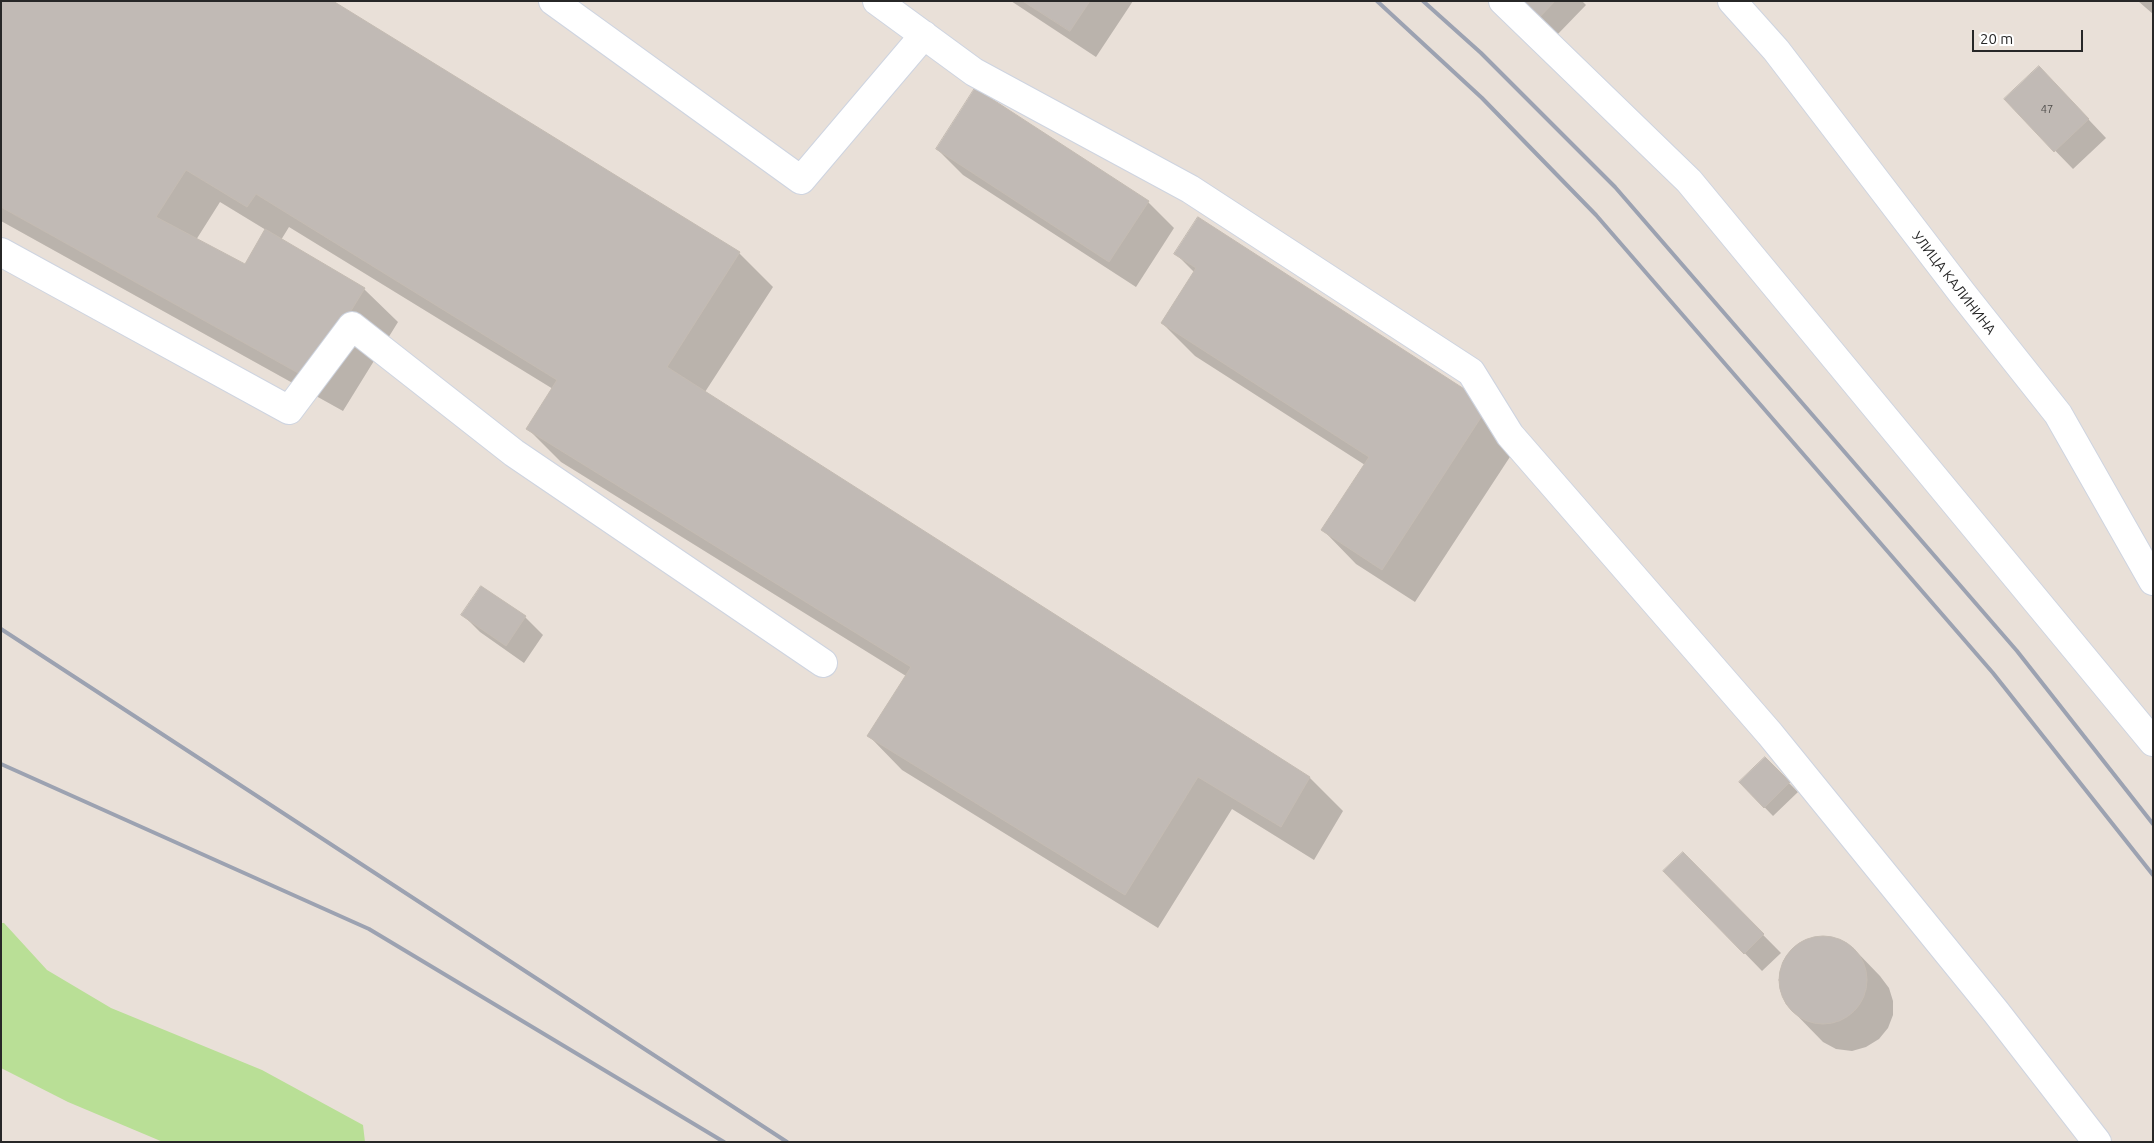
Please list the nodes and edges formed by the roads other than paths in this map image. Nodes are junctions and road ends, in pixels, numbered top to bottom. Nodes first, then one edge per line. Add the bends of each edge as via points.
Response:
1 (553, 1) edge
2 (877, 1) edge
3 (1503, 1) edge
4 (1732, 1) edge
5 (924, 36) junction
6 (1, 252) edge
7 (2153, 581) edge
8 (822, 663) dead end
9 (2153, 742) edge
10 (2097, 1142) edge

1 - 5 street via 800,180
2 - 5 street
3 - 9 street via 1689,181
4 - 7 street, УЛИЦА КАЛИНИНА via 1776,50 2058,414
5 - 10 street via 974,72 1190,189 1471,372 1510,435 1776,741
6 - 8 street via 289,410 352,326 514,453

